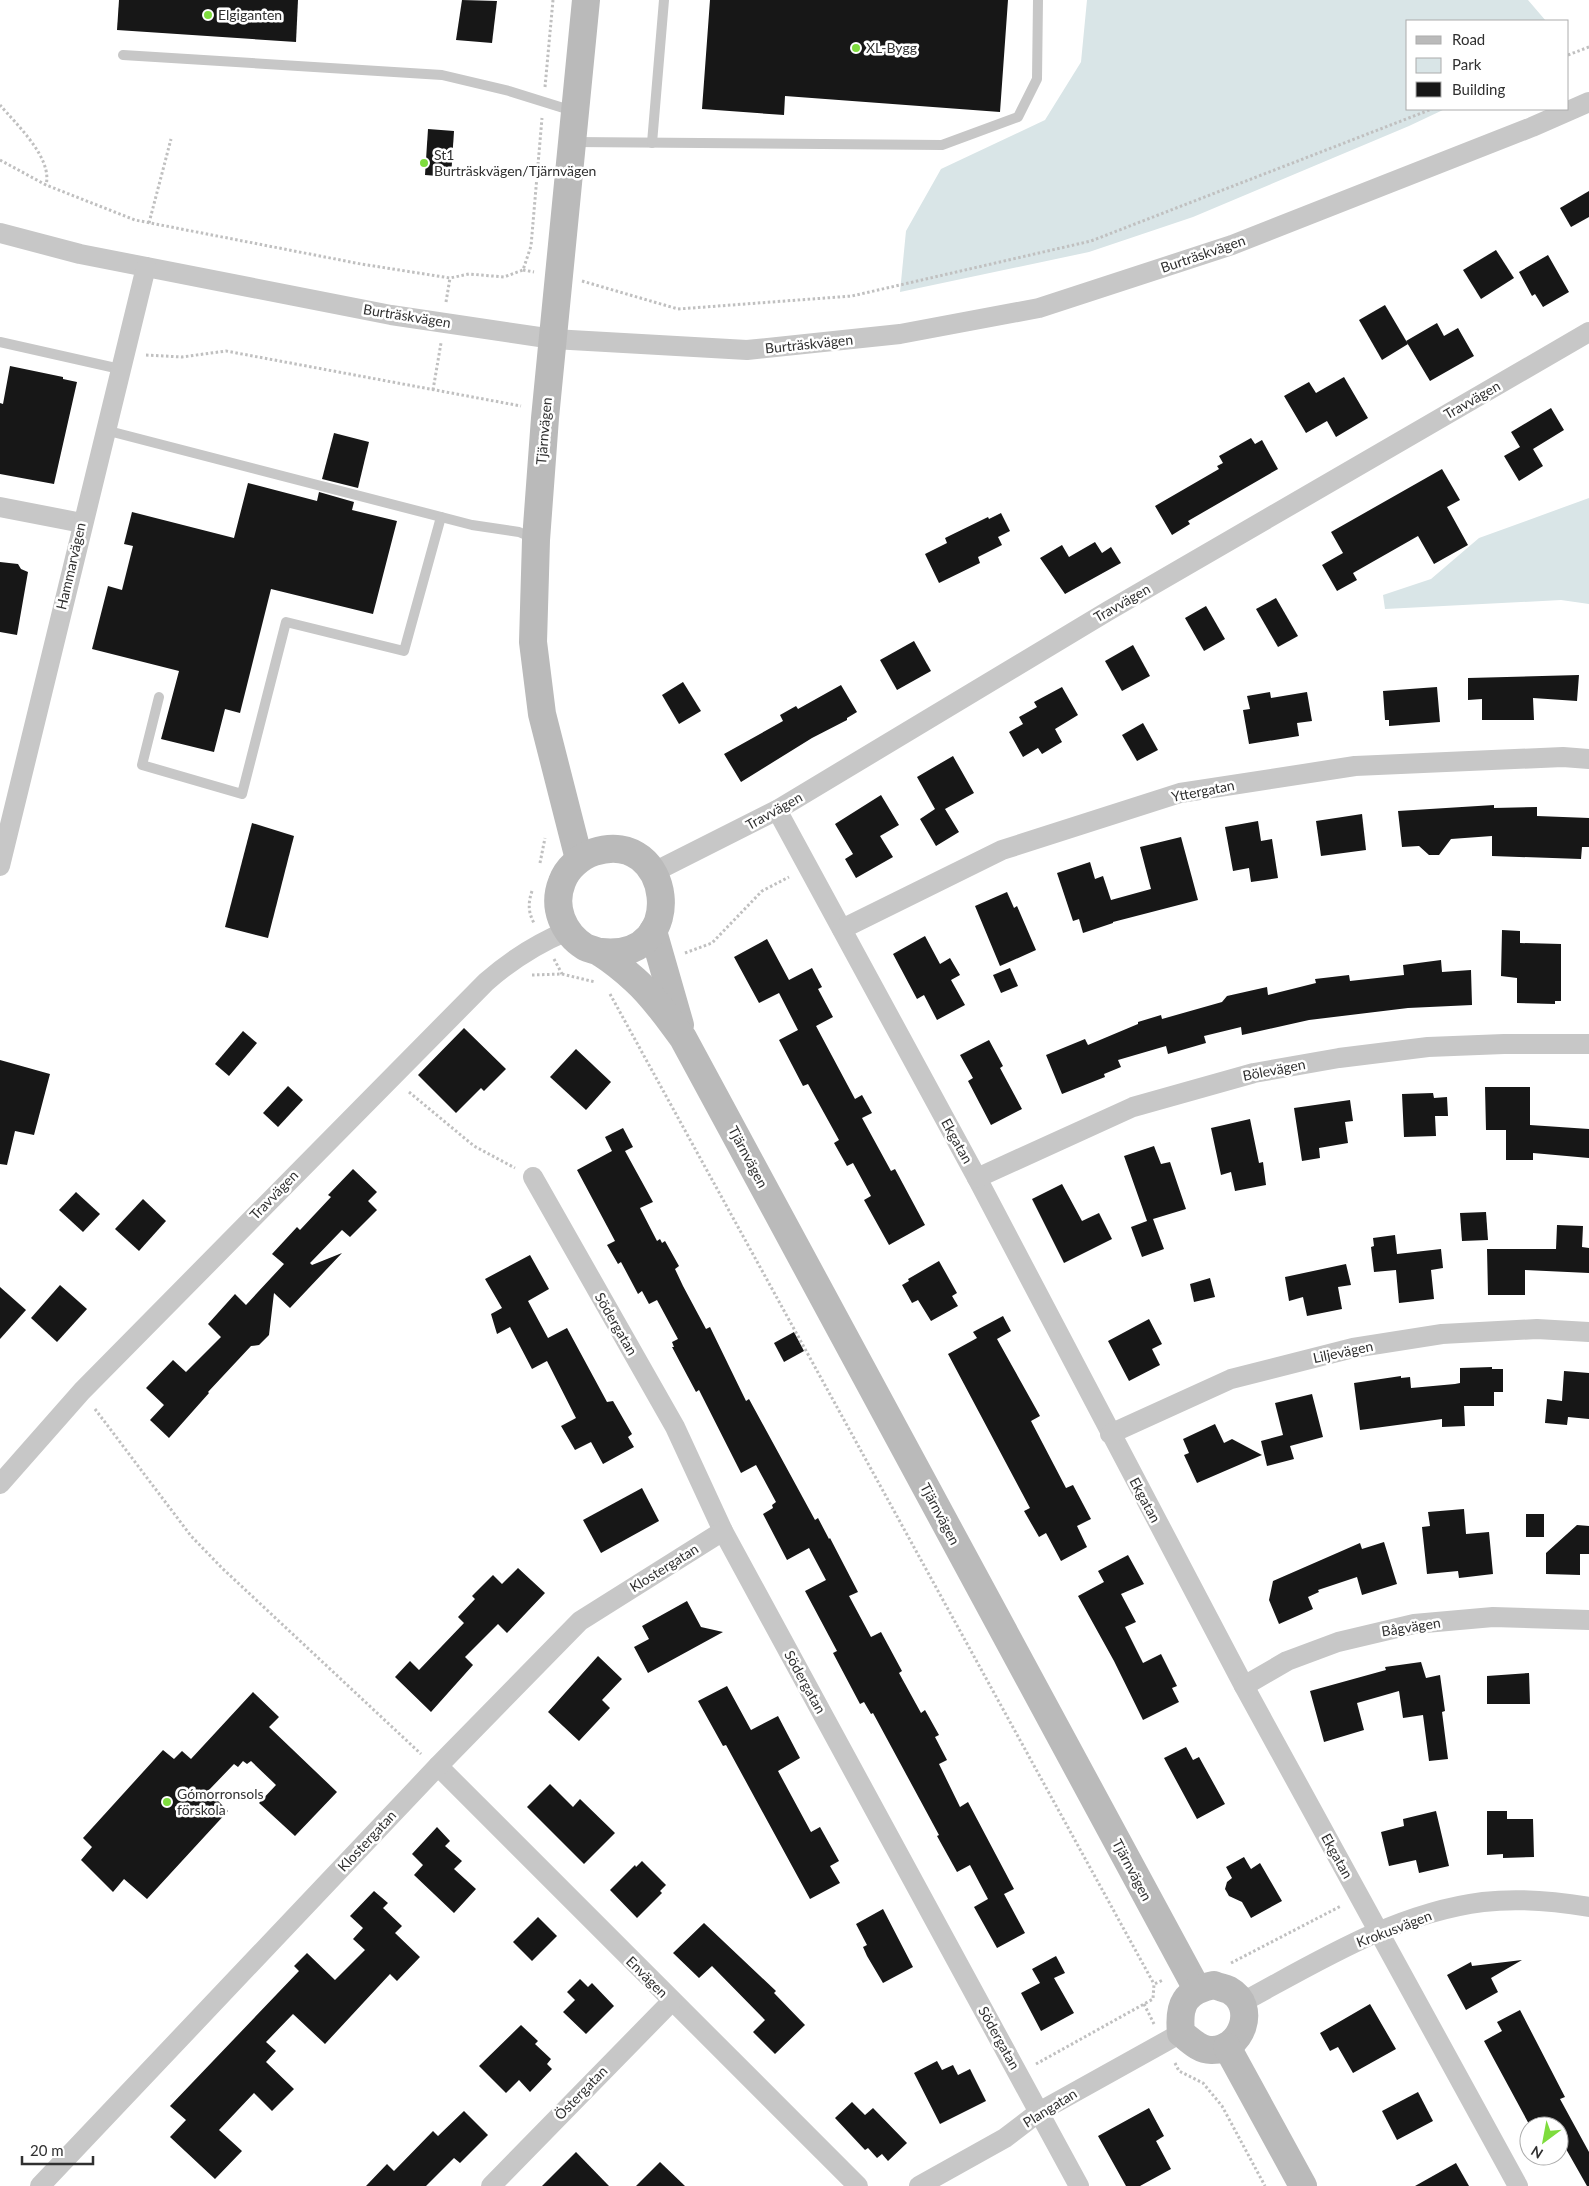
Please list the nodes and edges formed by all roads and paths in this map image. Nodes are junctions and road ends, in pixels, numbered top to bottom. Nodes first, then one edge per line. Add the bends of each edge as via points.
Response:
1 (553, 0) edge
2 (586, 0) edge
3 (664, 0) edge
4 (1038, 0) edge
5 (1589, 47) edge
6 (122, 55) dead end
7 (1569, 55) edge
8 (544, 101) junction
9 (1589, 102) edge
10 (0, 105) edge
11 (1429, 110) edge
12 (576, 112) junction
13 (171, 139) dead end
14 (573, 142) junction
15 (652, 143) junction
16 (0, 160) edge
17 (46, 185) junction
18 (149, 223) junction
19 (0, 233) edge
20 (146, 267) junction
21 (522, 270) junction
22 (560, 277) junction
23 (1589, 332) edge
24 (553, 339) junction
25 (0, 345) edge
26 (120, 368) junction
27 (105, 430) junction
28 (0, 507) edge
29 (441, 517) junction
30 (82, 523) junction
31 (536, 540) junction
32 (159, 697) dead end
33 (1589, 759) edge
34 (777, 810) junction
35 (580, 859) junction
36 (0, 866) edge
37 (654, 872) junction
38 (842, 929) junction
39 (567, 931) junction
40 (653, 931) junction
41 (601, 952) junction
42 (609, 991) dead end
43 (683, 1038) junction
44 (1589, 1044) edge
45 (391, 1077) junction
46 (533, 1177) joint
47 (977, 1178) junction
48 (1589, 1332) edge
49 (82, 1391) junction
50 (1110, 1434) junction
51 (0, 1484) edge
52 (724, 1531) junction
53 (1589, 1620) edge
54 (1244, 1686) junction
55 (438, 1766) junction
56 (1589, 1907) edge
57 (1378, 1932) junction
58 (1154, 1984) dead end
59 (1197, 1988) junction
60 (672, 2001) junction
61 (1241, 2003) junction
62 (1144, 2004) dead end
63 (1173, 2038) junction
64 (1227, 2047) junction
65 (1039, 2112) junction
66 (40, 2186) edge
67 (491, 2186) edge
68 (858, 2186) edge
69 (920, 2186) edge
70 (1080, 2186) edge
71 (1265, 2186) edge
72 (1303, 2186) edge
73 (1518, 2186) edge

1 - 8 path
2 - 12 street, Tjärnvägen
3 - 15 lane
4 - 15 lane via 1037,79 1018,117 951,142 942,145
5 - 7 path
6 - 8 lane via 442,75
8 - 12 lane
8 - 21 path via 531,246
9 - 24 street, Burträskvägen via 1232,245 1038,308 900,334 747,350
10 - 17 path via 39,151 48,178
11 - 22 path via 1091,241 852,296 678,309 594,283
12 - 14 street, Tjärnvägen
13 - 18 path
14 - 15 lane
14 - 22 street, Tjärnvägen
16 - 17 path
17 - 18 path
18 - 21 path via 450,278 469,274 504,277
19 - 20 street, Burträskvägen
20 - 24 street, Burträskvägen via 391,315
20 - 26 street, Hammarvägen
21 - 22 path
22 - 24 street, Tjärnvägen
23 - 34 street, Travvägen via 1108,611
24 - 31 street, Tjärnvägen
25 - 26 lane
26 - 27 street, Hammarvägen
27 - 29 lane
27 - 30 street, Hammarvägen
28 - 30 street
29 - 31 lane via 519,532
29 - 32 lane via 404,651 286,622 242,794 142,765
30 - 36 street, Hammarvägen
31 - 35 street, Tjärnvägen via 532,642 541,705
33 - 38 street, Yttergatan via 1563,757 1355,766 1180,793 1002,850
34 - 37 street, Travvägen
34 - 38 street, Ekgatan
35 - 37 street via 600,850 616,850 633,854
35 - 39 street via 566,872 558,896 560,914
37 - 40 street via 662,898 661,914
38 - 47 street, Ekgatan
39 - 41 street via 584,947
39 - 45 street, Travvägen via 508,962
40 - 41 street via 631,949
40 - 43 street, Tjärnvägen
41 - 43 street, Tjärnvägen via 634,979
42 - 58 path
43 - 59 street, Tjärnvägen
44 - 47 street, Bölevägen via 1428,1047 1254,1073 1133,1108
45 - 46 path via 474,1146
45 - 49 street, Travvägen
46 - 52 street, Södergatan via 674,1427
47 - 50 street, Ekgatan
48 - 50 street, Liljevägen via 1537,1328 1442,1334 1353,1348 1231,1379
49 - 51 street, Travvägen
49 - 55 path via 191,1536 398,1733
50 - 54 street, Ekgatan
52 - 55 street, Klostergatan via 580,1621
52 - 65 street, Södergatan
53 - 54 street, Bågvägen via 1493,1617 1414,1624 1338,1642 1288,1661
54 - 57 street, Ekgatan
55 - 60 street, Envägen
55 - 66 street, Klostergatan
56 - 57 street, Krokusvägen via 1554,1901 1482,1902 1416,1917
57 - 61 street, Krokusvägen
57 - 73 street, Ekgatan
59 - 61 street via 1214,1985 1230,1991
59 - 63 street via 1185,2000
60 - 67 street, Östergatan
60 - 68 street, Envägen
61 - 64 street via 1245,2020 1239,2036
62 - 63 path
63 - 64 street via 1210,2050
63 - 65 street, Plangatan
63 - 71 path via 1179,2070 1203,2083 1222,2106
64 - 72 street
65 - 69 street, Plangatan via 1005,2138
65 - 70 street, Södergatan

